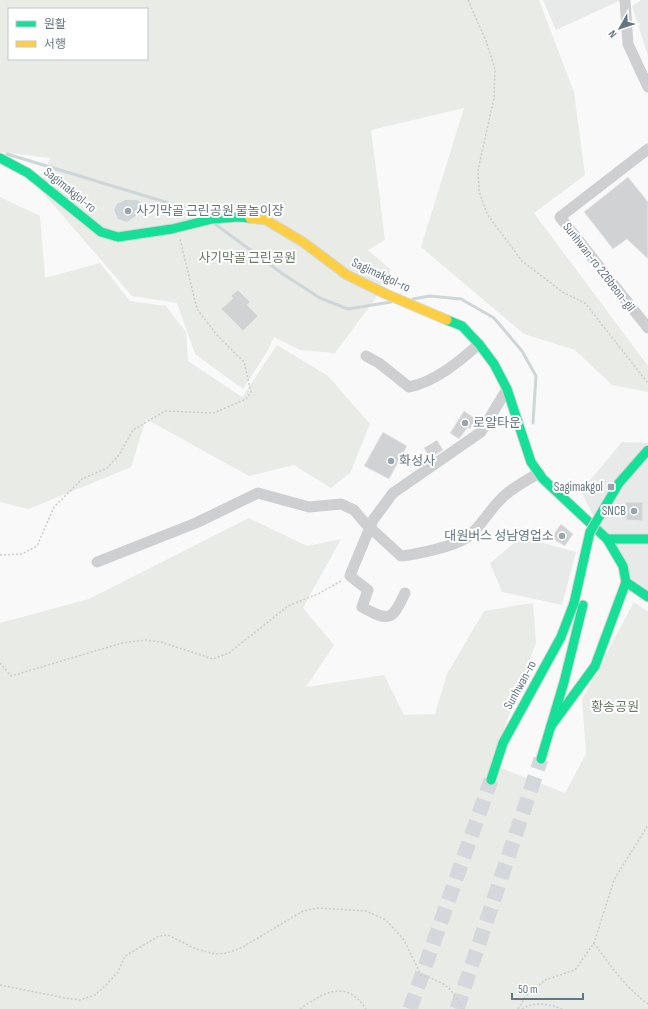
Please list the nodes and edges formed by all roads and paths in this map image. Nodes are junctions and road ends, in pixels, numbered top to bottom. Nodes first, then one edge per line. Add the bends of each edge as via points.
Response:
1 (468, 0) edge
2 (625, 0) edge
3 (648, 87) edge
4 (648, 149) edge
5 (0, 158) edge
6 (178, 228) junction
7 (648, 328) edge
8 (479, 344) junction
9 (366, 356) dead end
10 (648, 383) edge
11 (507, 389) junction
12 (648, 450) edge
13 (648, 454) edge
14 (648, 463) edge
15 (539, 473) junction
16 (367, 526) junction
17 (595, 528) junction
18 (607, 539) junction
19 (648, 539) edge
20 (0, 555) edge
21 (97, 562) dead end
22 (350, 576) junction
23 (626, 582) junction
24 (405, 593) dead end
25 (648, 597) edge
26 (578, 604) junction
27 (0, 663) edge
28 (551, 726) junction
29 (541, 759) tunnel mouth
30 (492, 780) tunnel mouth
31 (648, 825) edge
32 (594, 943) junction
33 (0, 985) edge
34 (648, 1004) edge
35 (300, 1009) edge
36 (366, 1009) edge
37 (463, 1009) edge
38 (518, 1009) edge
39 (522, 1009) edge
40 (562, 1009) edge

1 - 10 path via 495,69 494,98 478,170 479,191 487,214 522,261 564,293 585,303
2 - 3 street via 628,44
4 - 7 street, Sunhwan-ro 226beon-gil via 560,218
5 - 6 street, Sagimakgol-ro via 28,173 101,232 118,237
6 - 8 street, Sagimakgol-ro via 212,219 239,217 266,220 303,242 347,275 462,326
6 - 20 path via 197,309 217,335 244,362 251,392 246,399 214,413 165,411 133,430 119,455 107,468 82,479 54,507 37,546 22,554
8 - 9 street via 434,378 409,387
8 - 11 street, Sagimakgol-ro via 494,364
11 - 15 street, Sagimakgol-ro via 531,462
11 - 16 street via 482,432 393,493
12 - 26 street, bridge via 618,483 590,532
13 - 17 street via 627,474
14 - 26 street via 621,495 600,533
15 - 16 street via 509,491 472,532 454,543 418,554 401,556
15 - 17 street, Sagimakgol-ro
16 - 21 street via 354,510 341,504 309,506 258,493 189,526
16 - 22 street
17 - 18 street, Sagimakgol-ro
18 - 19 street
18 - 23 street, Sagimakgol-ro via 623,566
22 - 24 street via 368,590 362,608 381,617 395,613
22 - 27 path via 318,594 288,606 229,653 213,659 161,642 146,640 122,643 11,676
23 - 25 street
23 - 28 street via 594,666
26 - 28 street via 574,643
26 - 30 street, Sunhwan-ro via 504,743
28 - 29 street
31 - 32 path via 614,880
32 - 34 path via 616,974
32 - 38 path via 575,970 545,980 526,996
33 - 37 path via 80,1000 95,995 106,985 118,972 125,956 159,936 168,935 196,949 215,954 227,953 241,948 303,911 339,908 366,911 386,920 404,940 422,975 442,982 452,991
35 - 36 path via 324,993 342,991 360,999
39 - 40 path via 529,1004 548,1004

